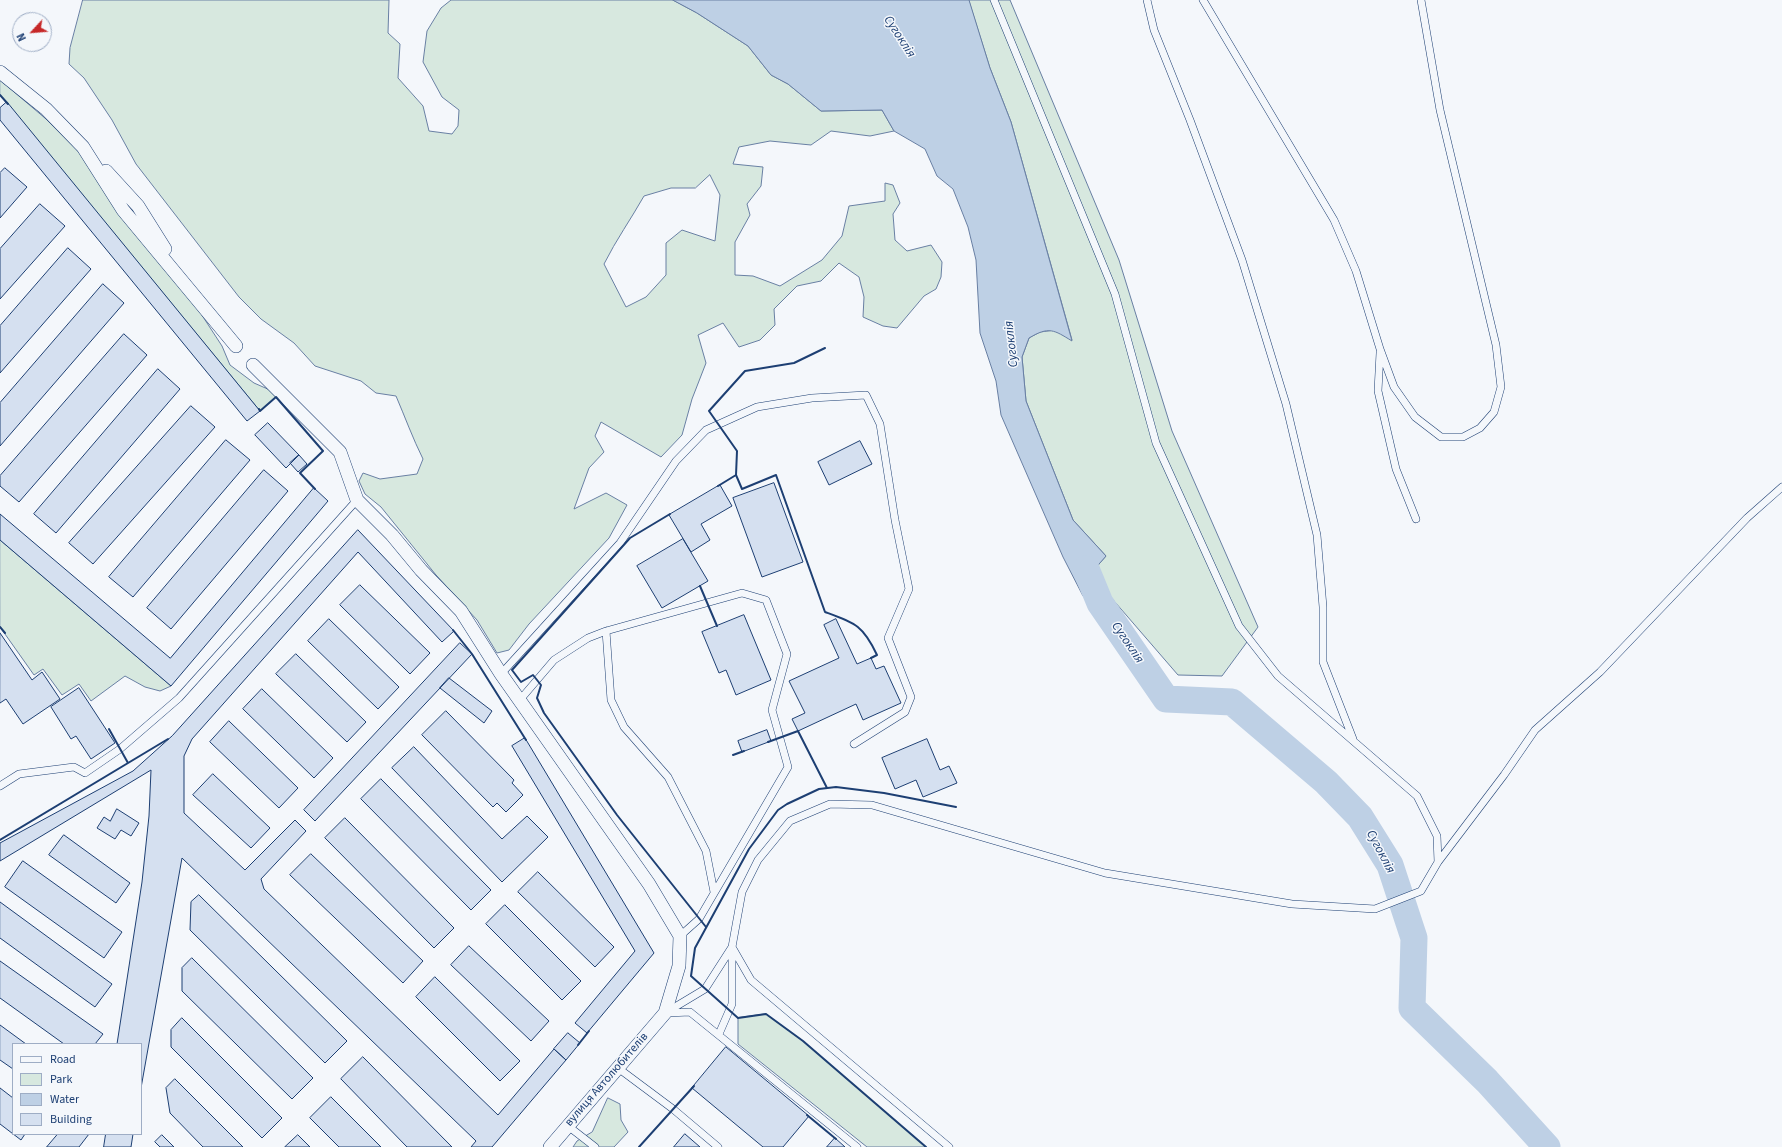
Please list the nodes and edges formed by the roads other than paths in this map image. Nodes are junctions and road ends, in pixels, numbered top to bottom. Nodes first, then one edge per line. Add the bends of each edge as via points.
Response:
1 (994, 0) edge
2 (1148, 0) edge
3 (1203, 0) edge
4 (1421, 0) edge
5 (0, 72) edge
6 (236, 346) dead end
7 (1380, 349) junction
8 (253, 365) dead end
9 (1782, 487) edge
10 (357, 500) junction
11 (1416, 519) dead end
12 (606, 631) junction
13 (501, 674) junction
14 (520, 701) junction
15 (1354, 741) junction
16 (854, 744) dead end
17 (0, 786) edge
18 (1438, 862) junction
19 (714, 892) junction
20 (680, 936) junction
21 (732, 947) junction
22 (665, 1013) junction
23 (719, 1034) junction
24 (618, 1068) junction
25 (568, 1126) junction
26 (550, 1147) edge
27 (595, 1147) edge
28 (718, 1147) edge
29 (857, 1147) edge
30 (949, 1147) edge

1 - 15 lane via 1115,294 1156,443 1239,626 1278,676
2 - 15 lane via 1154,30 1242,260 1286,404 1317,535 1323,608 1323,662
3 - 7 lane via 1334,220 1356,271
4 - 7 lane via 1440,110 1496,345 1501,387 1494,412 1480,428 1463,437 1441,437 1415,417 1394,387
5 - 6 street via 46,109 83,147 123,210
7 - 11 lane via 1378,391 1396,469
8 - 10 street via 340,452
9 - 18 lane via 1747,518 1600,672 1535,730
10 - 13 street via 460,611
10 - 17 lane via 180,698 120,749 85,773 74,767 19,774
12 - 14 lane via 588,638 554,660
12 - 19 lane via 611,700 624,727 668,777 706,851
12 - 19 lane via 742,593 766,600 787,654 772,710 788,767
13 - 14 street
13 - 16 lane via 620,543 676,461 706,430 757,407 812,398 866,395 880,424 909,589 888,638 911,697 905,712
14 - 20 street via 649,884
15 - 18 lane via 1417,796 1437,836
18 - 21 lane via 1421,891 1375,909 1292,904 1105,873 872,805 830,804 790,821 758,860 742,892
19 - 20 lane via 699,919
20 - 22 street via 679,966
21 - 22 lane via 705,989
21 - 23 lane via 732,1004
21 - 30 lane via 751,980
22 - 23 lane via 690,1012
22 - 24 street, вулиця Автолюбителів
23 - 29 lane
24 - 25 street, вулиця Автолюбителів
24 - 28 lane
25 - 26 street, вулиця Автолюбителів
25 - 27 lane

